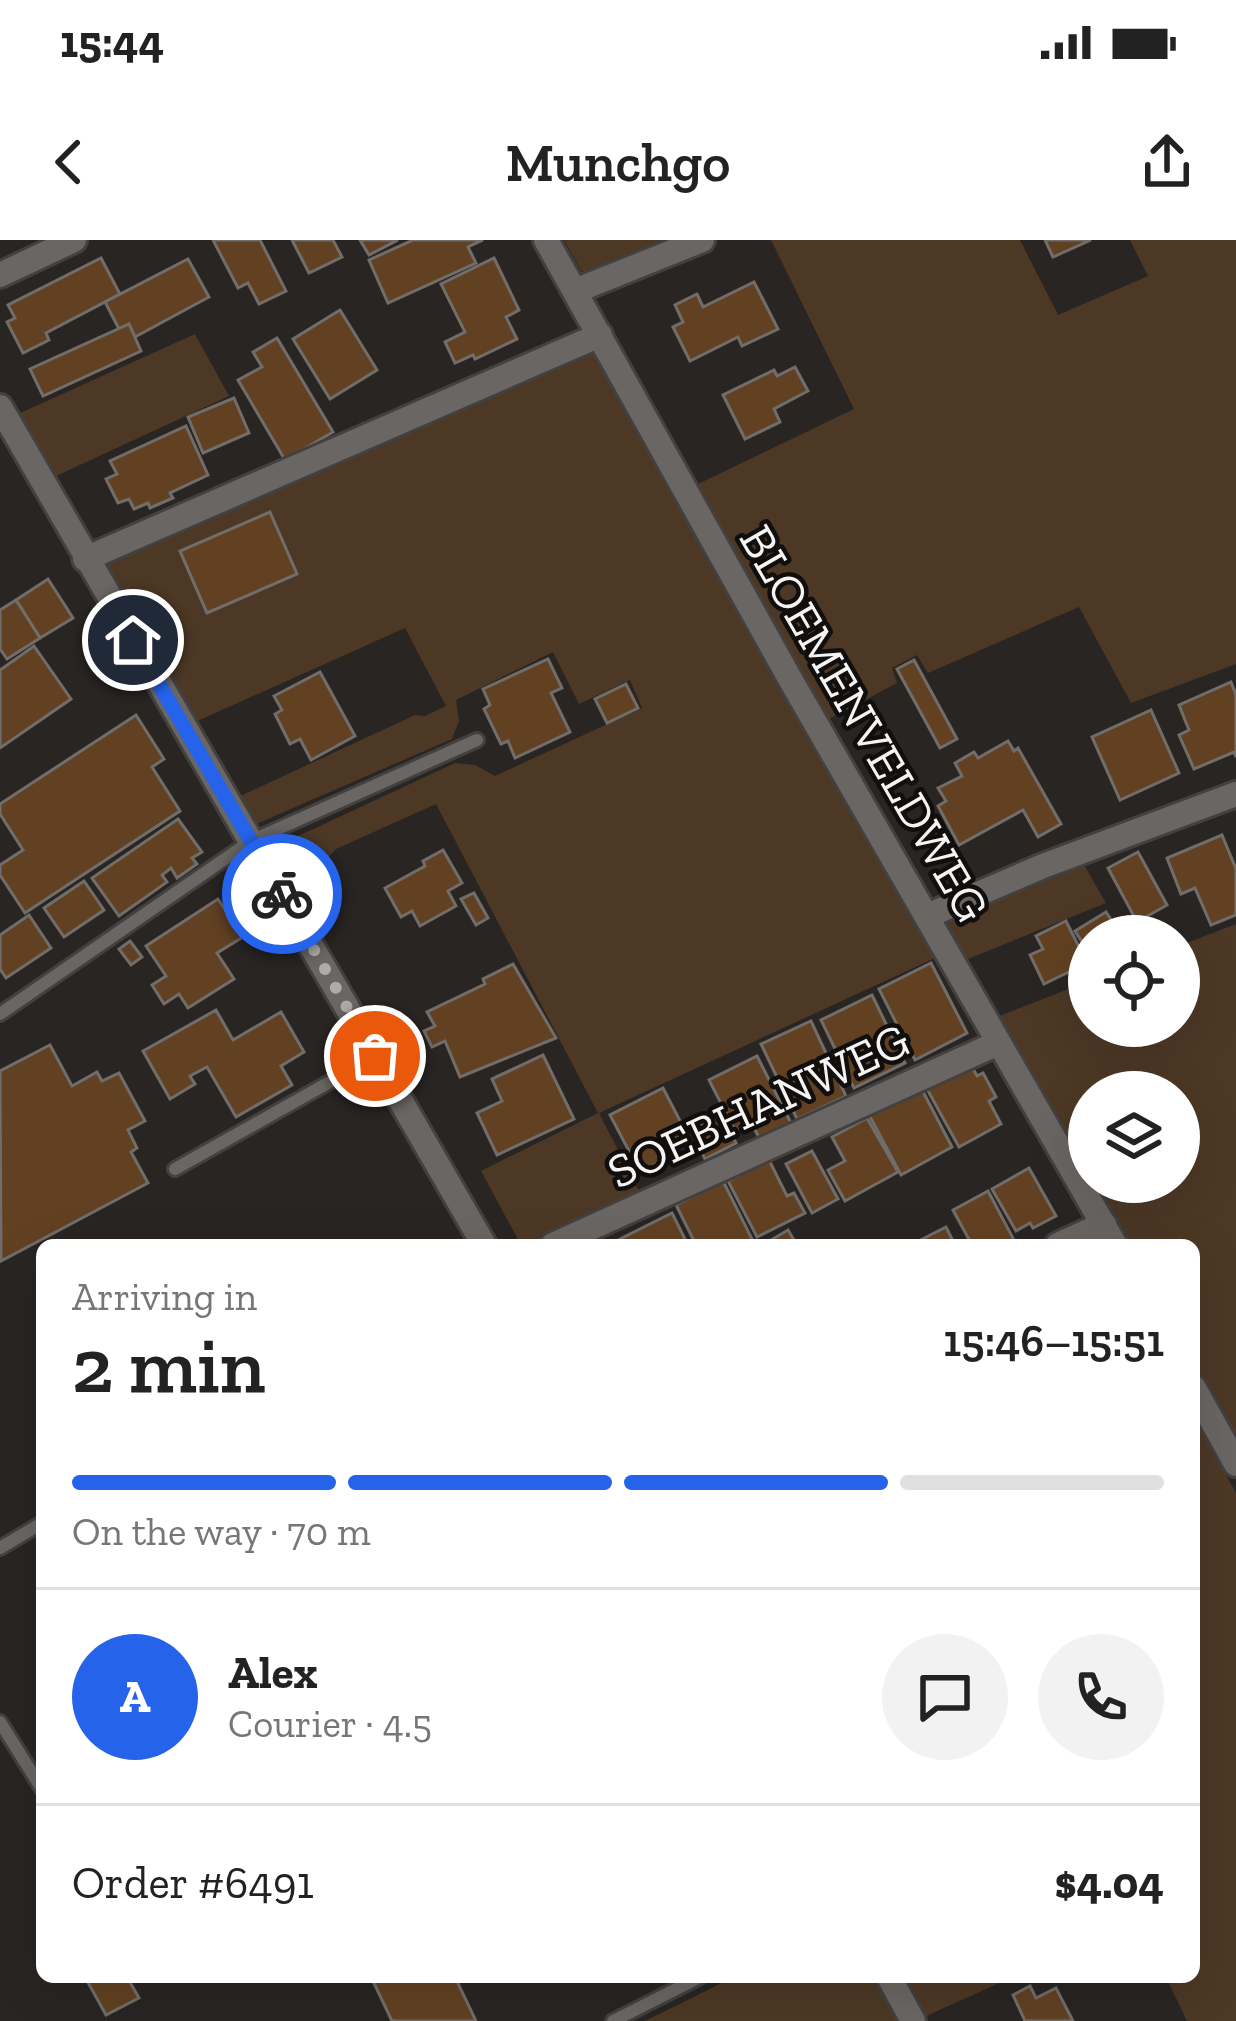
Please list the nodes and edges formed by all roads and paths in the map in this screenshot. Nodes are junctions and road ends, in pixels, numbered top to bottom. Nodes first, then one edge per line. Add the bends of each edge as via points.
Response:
1 (74, 240) edge
2 (546, 240) edge
3 (702, 240) edge
4 (0, 274) edge
5 (575, 291) junction
6 (600, 335) junction
7 (0, 408) edge
8 (85, 559) junction
9 (477, 740) dead end
10 (1236, 794) edge
11 (251, 841) junction
12 (927, 916) junction
13 (0, 1014) edge
14 (998, 1043) junction
15 (375, 1056) junction
16 (175, 1169) dead end
17 (1109, 1235) edge
18 (481, 1239) edge
19 (566, 1239) edge
20 (1200, 1399) edge
21 (1236, 1464) edge
22 (36, 1527) edge
23 (0, 1548) edge
24 (0, 1722) edge
25 (36, 1779) edge
26 (688, 1983) edge
27 (892, 1983) edge
28 (613, 2021) edge
29 (913, 2021) edge

1 - 4 street
2 - 5 street, BLOEMENVELDWEG
3 - 5 street
5 - 6 street, BLOEMENVELDWEG
6 - 8 street
6 - 12 street, BLOEMENVELDWEG
7 - 8 street
8 - 11 street
9 - 11 lane
10 - 12 street
11 - 13 lane
11 - 15 street
12 - 14 street, BLOEMENVELDWEG
14 - 17 street, BLOEMENVELDWEG
14 - 19 street, SOEBHANWEG
15 - 16 lane
15 - 18 street
20 - 21 street
22 - 23 lane
24 - 25 lane
26 - 28 lane
27 - 29 street

